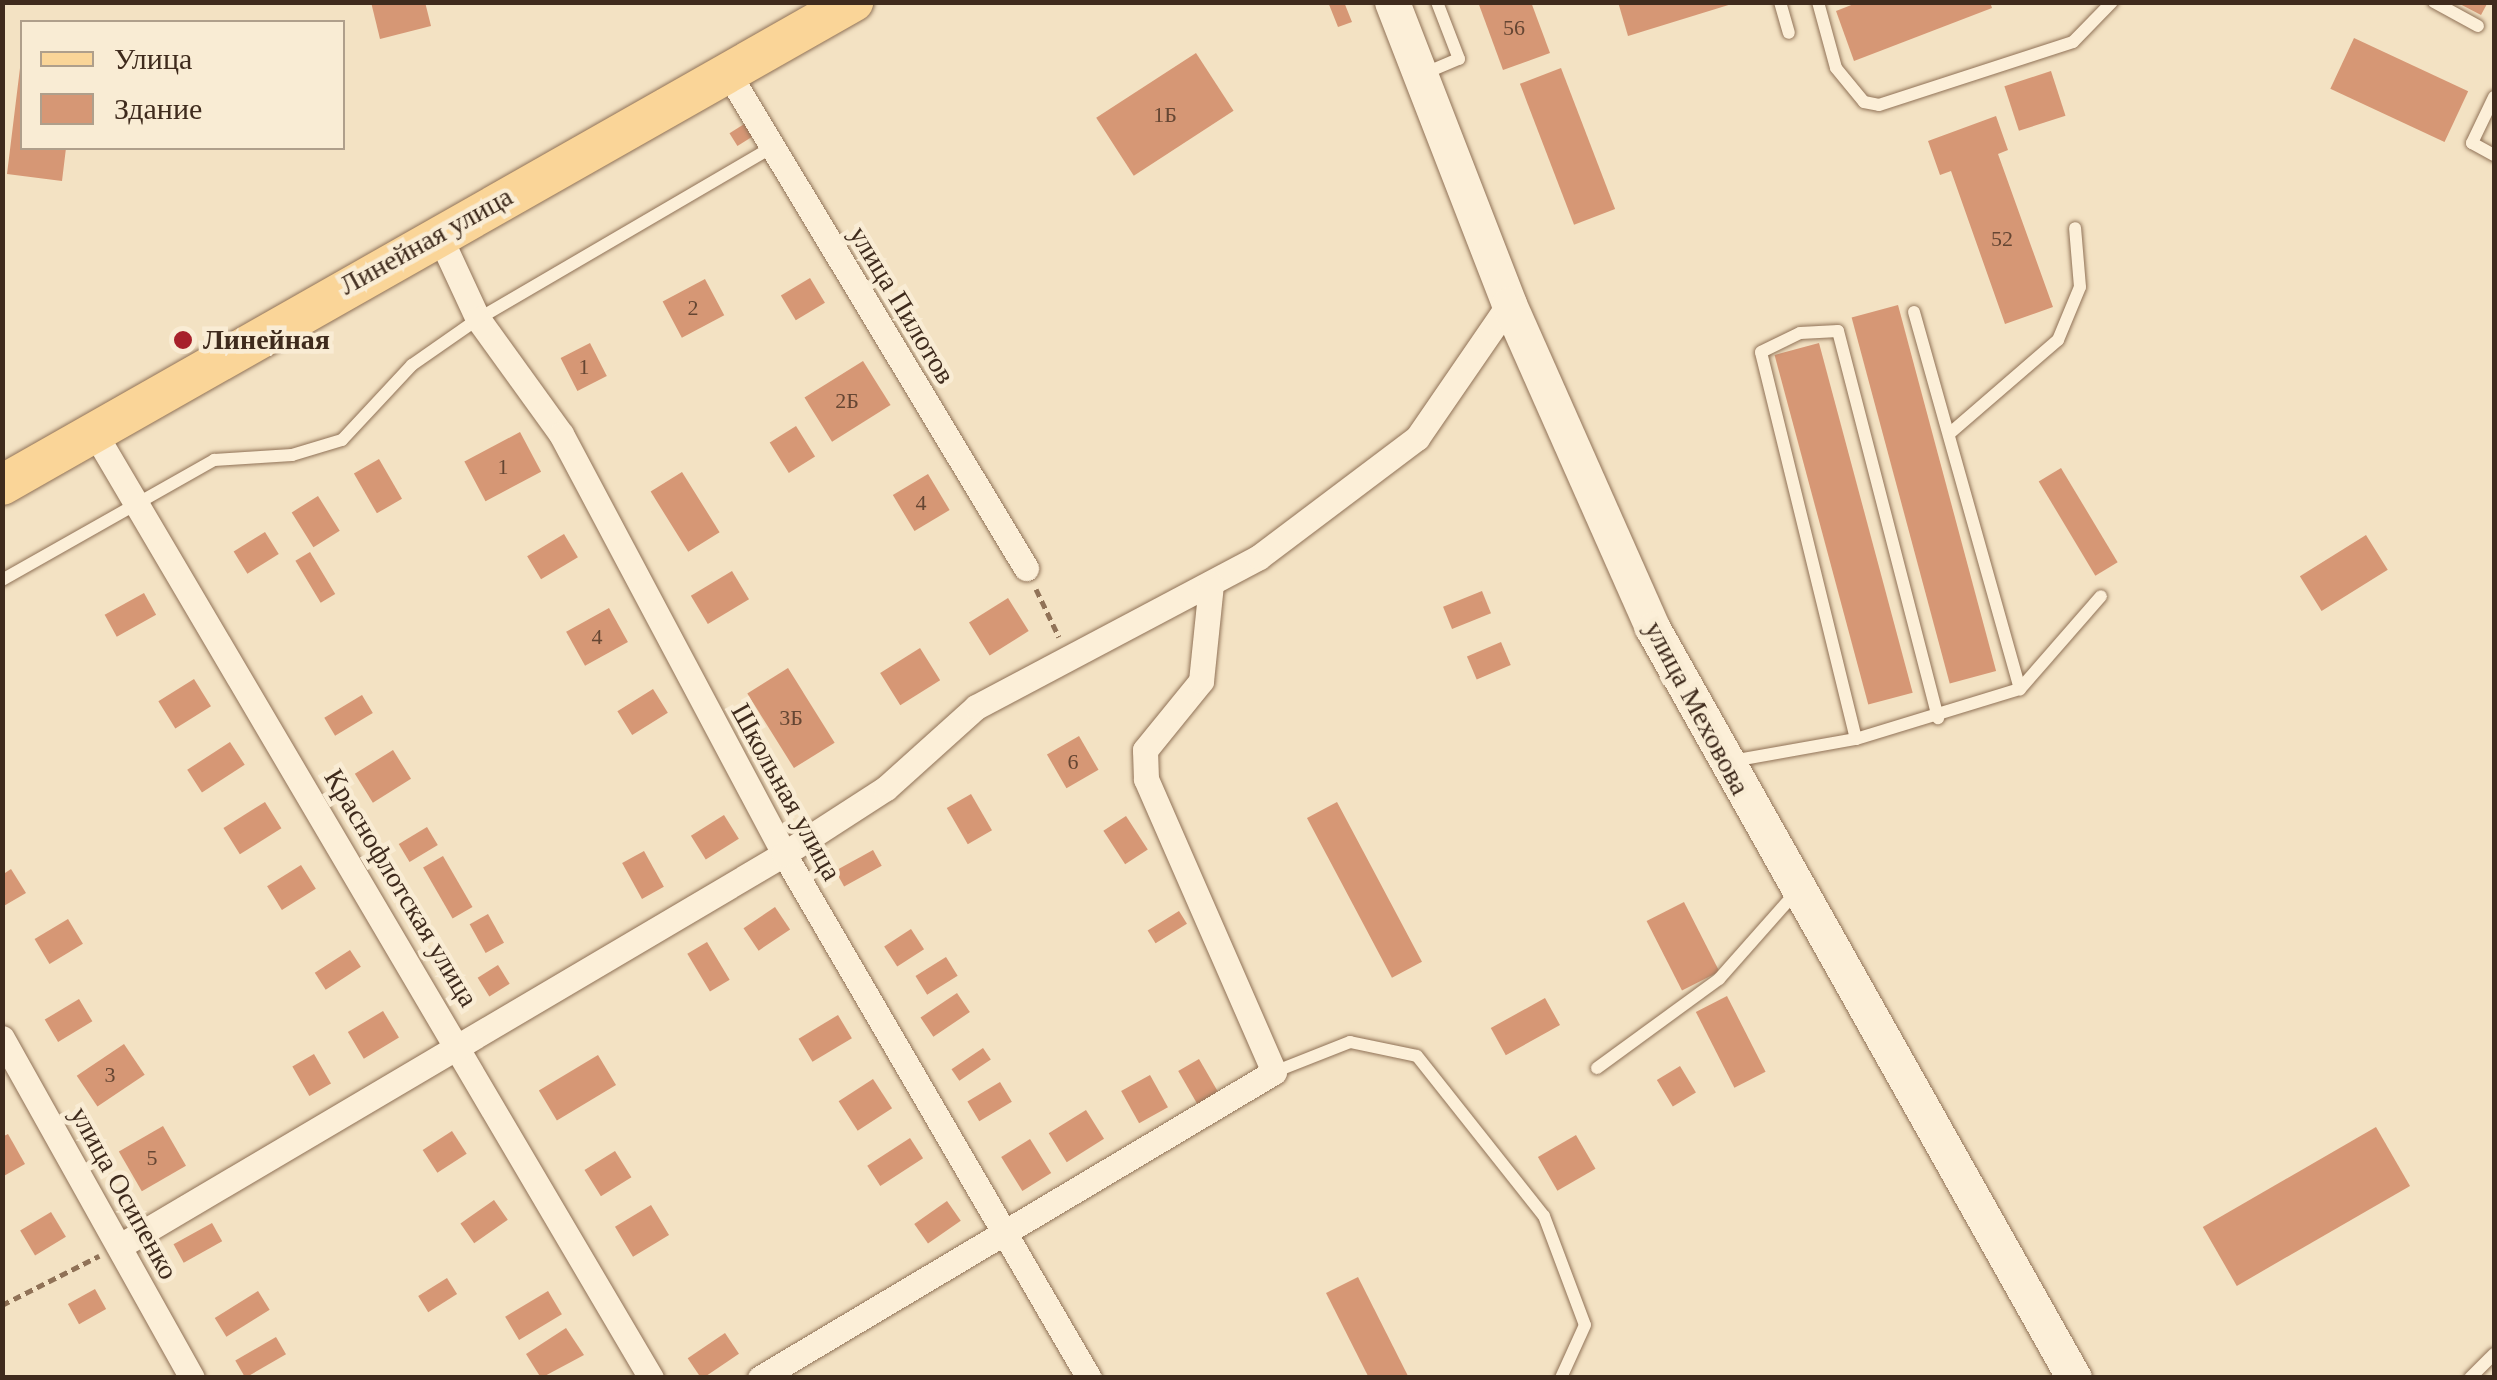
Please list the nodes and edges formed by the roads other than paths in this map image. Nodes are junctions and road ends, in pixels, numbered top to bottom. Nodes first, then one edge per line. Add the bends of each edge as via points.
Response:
1 (852, 2) edge
2 (1392, 2) edge
3 (1437, 2) edge
4 (1780, 2) edge
5 (1818, 2) edge
6 (2112, 2) edge
7 (2434, 2) edge
8 (2478, 26) dead end
9 (1789, 33) dead end
10 (728, 73) junction
11 (1420, 75) junction
12 (2494, 97) edge
13 (771, 148) junction
14 (2494, 154) edge
15 (2075, 228) dead end
16 (438, 233) junction
17 (1509, 304) junction
18 (1914, 312) dead end
19 (478, 319) junction
20 (94, 432) junction
21 (1949, 434) junction
22 (2, 485) edge
23 (134, 498) junction
24 (1026, 568) road end
25 (2, 580) edge
26 (1211, 584) junction
27 (2101, 596) dead end
28 (2020, 689) junction
29 (1938, 718) junction
30 (1856, 739) junction
31 (1724, 762) junction
32 (784, 854) junction
33 (1797, 891) junction
34 (2, 1038) edge
35 (462, 1050) junction
36 (1597, 1068) dead end
37 (1274, 1072) junction
38 (1006, 1234) junction
39 (120, 1246) junction
40 (2494, 1354) edge
41 (192, 1378) edge
42 (651, 1378) edge
43 (760, 1378) edge
44 (1090, 1378) edge
45 (1561, 1378) edge
46 (2074, 1378) edge
47 (2470, 1378) edge

1 - 10 main road, Линейная улица
2 - 11 street, улица Меховова
3 - 11 lane via 1459,59
4 - 9 lane
5 - 6 lane via 1836,68 1864,102 1880,105 2073,42
7 - 8 lane
10 - 13 street, улица Пилотов
10 - 16 main road, Линейная улица
11 - 17 street, улица Меховова
12 - 14 lane via 2472,142
13 - 19 lane
13 - 24 street, улица Пилотов
15 - 21 lane via 2080,287 2058,340
16 - 19 street, Школьная улица
16 - 20 main road, Линейная улица
17 - 26 street via 1417,438
17 - 31 street, улица Меховова via 1653,629
18 - 21 lane
19 - 23 lane via 404,373 342,440 292,455 214,460
19 - 32 street, Школьная улица via 561,434
20 - 22 main road, Линейная улица
20 - 23 street, Краснофлотская улица
21 - 28 lane
23 - 25 lane
23 - 35 street, Краснофлотская улица
26 - 32 street via 976,707 886,788
26 - 37 street via 1201,680 1145,750 1146,779
27 - 28 lane
28 - 29 lane
29 - 30 lane
29 - 30 lane via 1838,331 1800,332 1761,352
30 - 31 lane
31 - 33 street, улица Меховова
32 - 35 street
32 - 38 street, Школьная улица
33 - 36 lane via 1719,979
33 - 46 street, улица Меховова
34 - 39 street, улица Осипенко
35 - 39 street
35 - 42 street, Краснофлотская улица
37 - 38 street
37 - 45 lane via 1350,1042 1418,1056 1544,1216 1585,1325
38 - 43 street
38 - 44 street, Школьная улица
39 - 41 street, улица Осипенко
40 - 47 lane

